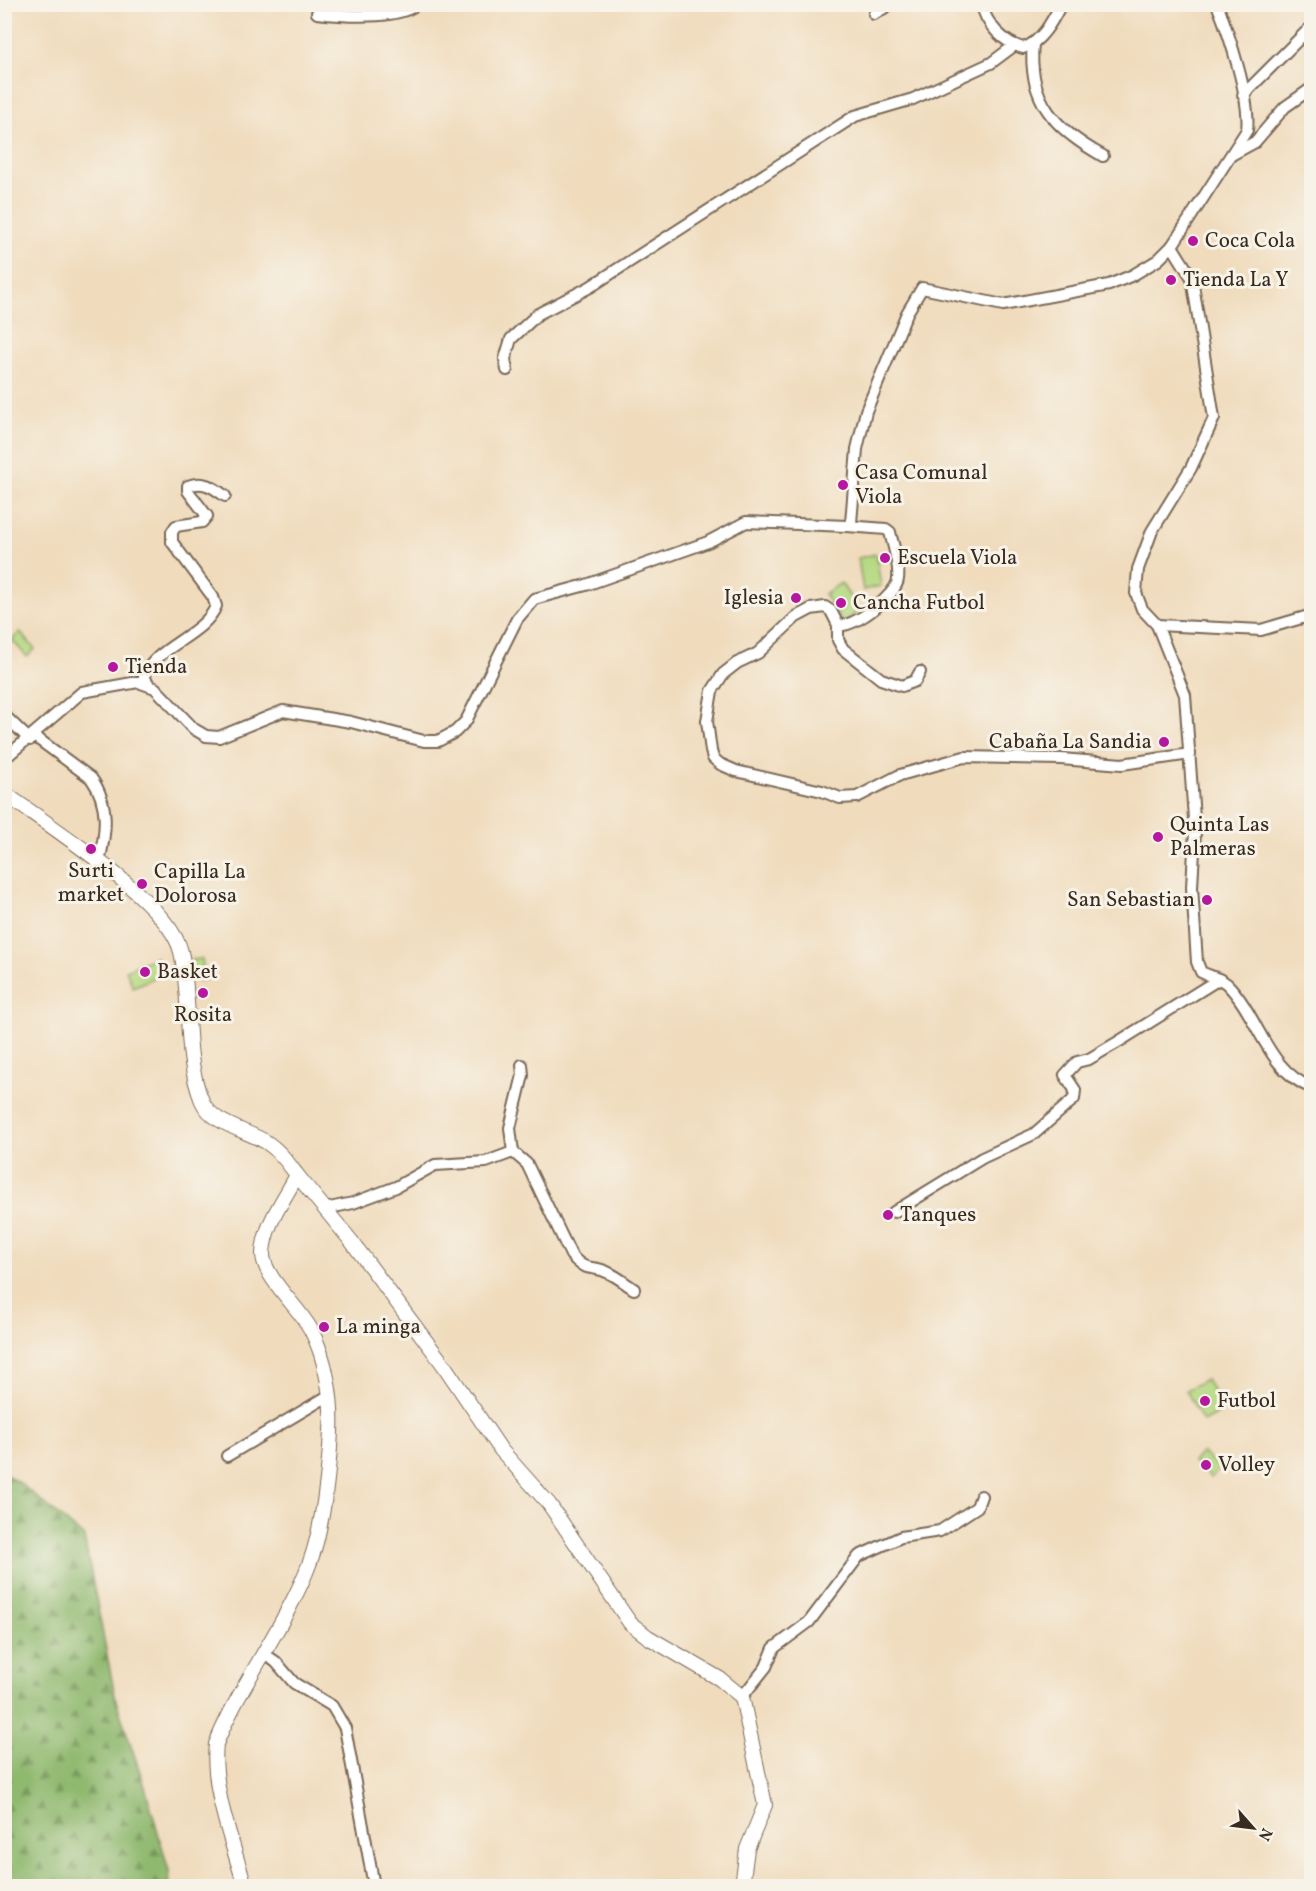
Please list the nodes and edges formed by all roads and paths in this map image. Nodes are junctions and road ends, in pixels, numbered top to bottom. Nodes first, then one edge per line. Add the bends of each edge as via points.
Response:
1 (417, 4) edge
2 (891, 4) edge
3 (982, 4) edge
4 (1061, 4) edge
5 (1217, 4) edge
6 (317, 13) dead end
7 (874, 14) dead end
8 (1311, 26) edge
9 (1033, 44) junction
10 (1015, 45) junction
11 (1311, 88) edge
12 (1242, 95) junction
13 (1233, 154) junction
14 (1103, 156) dead end
15 (1172, 246) junction
16 (507, 370) dead end
17 (225, 496) dead end
18 (847, 526) junction
19 (1311, 615) edge
20 (838, 625) junction
21 (1157, 625) junction
22 (920, 672) dead end
23 (148, 683) junction
24 (4, 715) edge
25 (32, 738) junction
26 (1190, 754) junction
27 (4, 759) edge
28 (4, 793) edge
29 (99, 862) junction
30 (1218, 979) junction
31 (522, 1065) dead end
32 (1311, 1088) edge
33 (513, 1152) junction
34 (297, 1175) junction
35 (325, 1209) junction
36 (894, 1212) dead end
37 (634, 1289) dead end
38 (328, 1396) junction
39 (227, 1456) dead end
40 (981, 1496) dead end
41 (263, 1653) junction
42 (742, 1697) junction
43 (245, 1887) edge
44 (374, 1887) edge
45 (742, 1887) edge

1 - 6 street via 400,12
2 - 7 street
3 - 10 street via 992,27
4 - 9 street via 1050,25
5 - 12 street
8 - 12 street
9 - 10 street via 1023,48
9 - 14 street via 1030,66 1045,107 1064,132
10 - 16 street via 991,63 912,99 855,116 590,287 538,314 511,339 504,359
11 - 13 street via 1285,107 1255,142
12 - 13 street via 1248,117 1246,130
13 - 15 street
15 - 18 street via 1158,260 1109,285 1003,305 922,288 907,313 866,411 857,449 853,516
15 - 21 street via 1191,278 1214,418 1142,555 1136,593 1142,609
17 - 23 street via 203,484 188,486 207,516 202,522 176,526 172,542 216,606 148,670 144,677
18 - 20 street via 890,532 898,579 889,596 851,625
18 - 23 street via 746,522 708,542 534,599 517,619 466,721 438,741 283,711 219,737 206,736
19 - 21 street via 1261,630
20 - 22 street via 838,640 843,649 881,679 902,686 915,681
20 - 26 street via 825,608 811,609 796,617 758,653 723,674 712,691 708,711 712,758 736,771 840,798 857,797 900,775 964,757 1122,764
21 - 26 street via 1185,695
23 - 25 street via 114,684 82,692
24 - 25 street
25 - 27 street
25 - 29 street via 92,778 97,787 103,800 106,832
26 - 30 street via 1195,832 1194,942 1202,972
28 - 29 street
29 - 34 street via 162,918 176,936 185,972 188,1022 202,1101 217,1118 267,1142
30 - 32 street via 1241,1002 1258,1034 1291,1077
30 - 36 street via 1108,1048 1077,1062 1065,1075 1074,1090 1074,1099 1034,1134 982,1158
31 - 33 street via 510,1128
33 - 35 street via 486,1162 435,1165 396,1187
33 - 37 street via 527,1164 571,1256 587,1270 608,1272
34 - 35 street
34 - 38 street via 274,1217 263,1255 269,1273 314,1335 322,1356
35 - 42 street via 443,1364 501,1450 549,1504 630,1623
38 - 39 street
38 - 41 street via 332,1429 313,1550
40 - 42 street via 977,1507 940,1531 901,1537 859,1556 809,1622 774,1648 766,1667
41 - 43 street via 220,1733 215,1756 225,1818
41 - 44 street via 294,1683 332,1706 345,1728
42 - 45 street via 765,1805 747,1849

